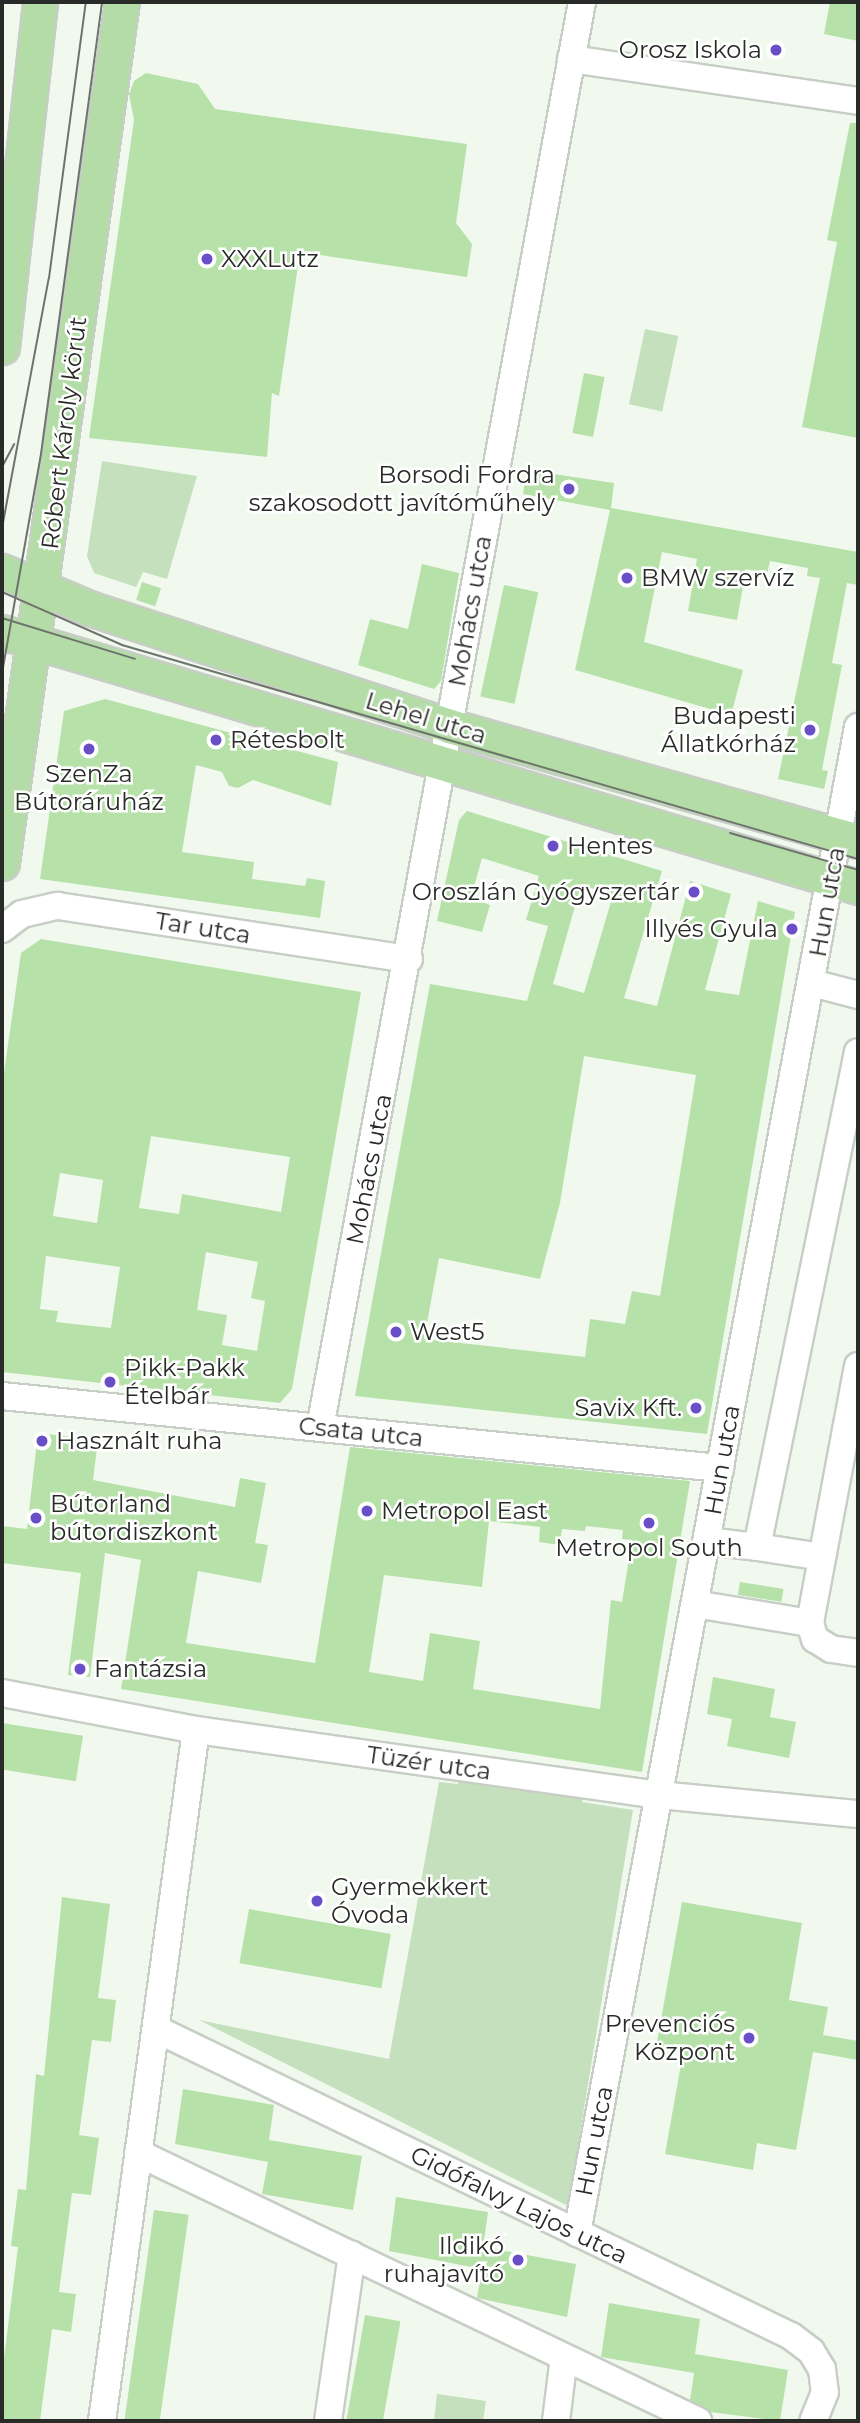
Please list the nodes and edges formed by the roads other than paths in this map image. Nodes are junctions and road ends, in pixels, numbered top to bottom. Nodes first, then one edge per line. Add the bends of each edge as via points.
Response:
1 (40, 2) edge
2 (122, 2) edge
3 (582, 2) edge
4 (571, 58) junction
5 (858, 101) edge
6 (2, 347) edge
7 (2, 571) edge
8 (44, 588) junction
9 (2, 632) edge
10 (35, 641) junction
11 (449, 726) junction
12 (858, 727) edge
13 (444, 763) junction
14 (848, 838) edge
15 (2, 863) edge
16 (845, 883) edge
17 (2, 929) edge
18 (409, 959) junction
19 (813, 983) junction
20 (858, 995) edge
21 (858, 1052) edge
22 (858, 1366) edge
23 (2, 1395) edge
24 (320, 1428) junction
25 (720, 1468) junction
26 (707, 1541) junction
27 (757, 1547) junction
28 (822, 1557) junction
29 (695, 1604) junction
30 (810, 1623) junction
31 (858, 1653) edge
32 (2, 1693) edge
33 (196, 1730) junction
34 (659, 1795) junction
35 (858, 1814) edge
36 (156, 2029) junction
37 (138, 2153) junction
38 (577, 2233) junction
39 (352, 2255) junction
40 (564, 2357) junction
41 (102, 2421) edge
42 (328, 2421) edge
43 (556, 2421) edge
44 (698, 2421) edge
45 (813, 2421) edge

1 - 6 main road
2 - 8 main road, Róbert Károly körút
3 - 4 street, Mohács utca
4 - 5 street
4 - 11 street, Mohács utca
7 - 8 main road, Lehel utca
8 - 10 main road, Róbert Károly körút
8 - 11 main road, Lehel utca
9 - 10 main road, Lehel utca
10 - 13 main road, Lehel utca
10 - 15 main road, Róbert Károly körút
11 - 13 street, Mohács utca
11 - 14 main road, Lehel utca
12 - 14 street, Hun utca
13 - 16 main road, Lehel utca
13 - 18 street, Mohács utca
14 - 16 street, Hun utca
16 - 19 street, Hun utca
17 - 18 street, Tar utca via 22,914 58,906
18 - 24 street, Mohács utca
19 - 20 street
19 - 25 street, Hun utca
21 - 27 street
22 - 28 street
23 - 24 street, Csata utca
24 - 25 street, Csata utca
25 - 26 street, Hun utca
26 - 27 street
26 - 29 street, Hun utca
27 - 28 street
28 - 30 street
29 - 30 street
29 - 34 street, Hun utca
30 - 31 street via 815,1639 831,1649
32 - 33 street, Tüzér utca
33 - 34 street, Tüzér utca
33 - 36 street
34 - 35 street, Tüzér utca
34 - 38 street, Hun utca
36 - 37 street
36 - 38 street, Gidófalvy Lajos utca
37 - 39 street
37 - 41 street
38 - 45 street, Gidófalvy Lajos utca via 791,2336 811,2351 822,2369 825,2392
39 - 40 street
39 - 42 street
40 - 43 street
40 - 44 street

